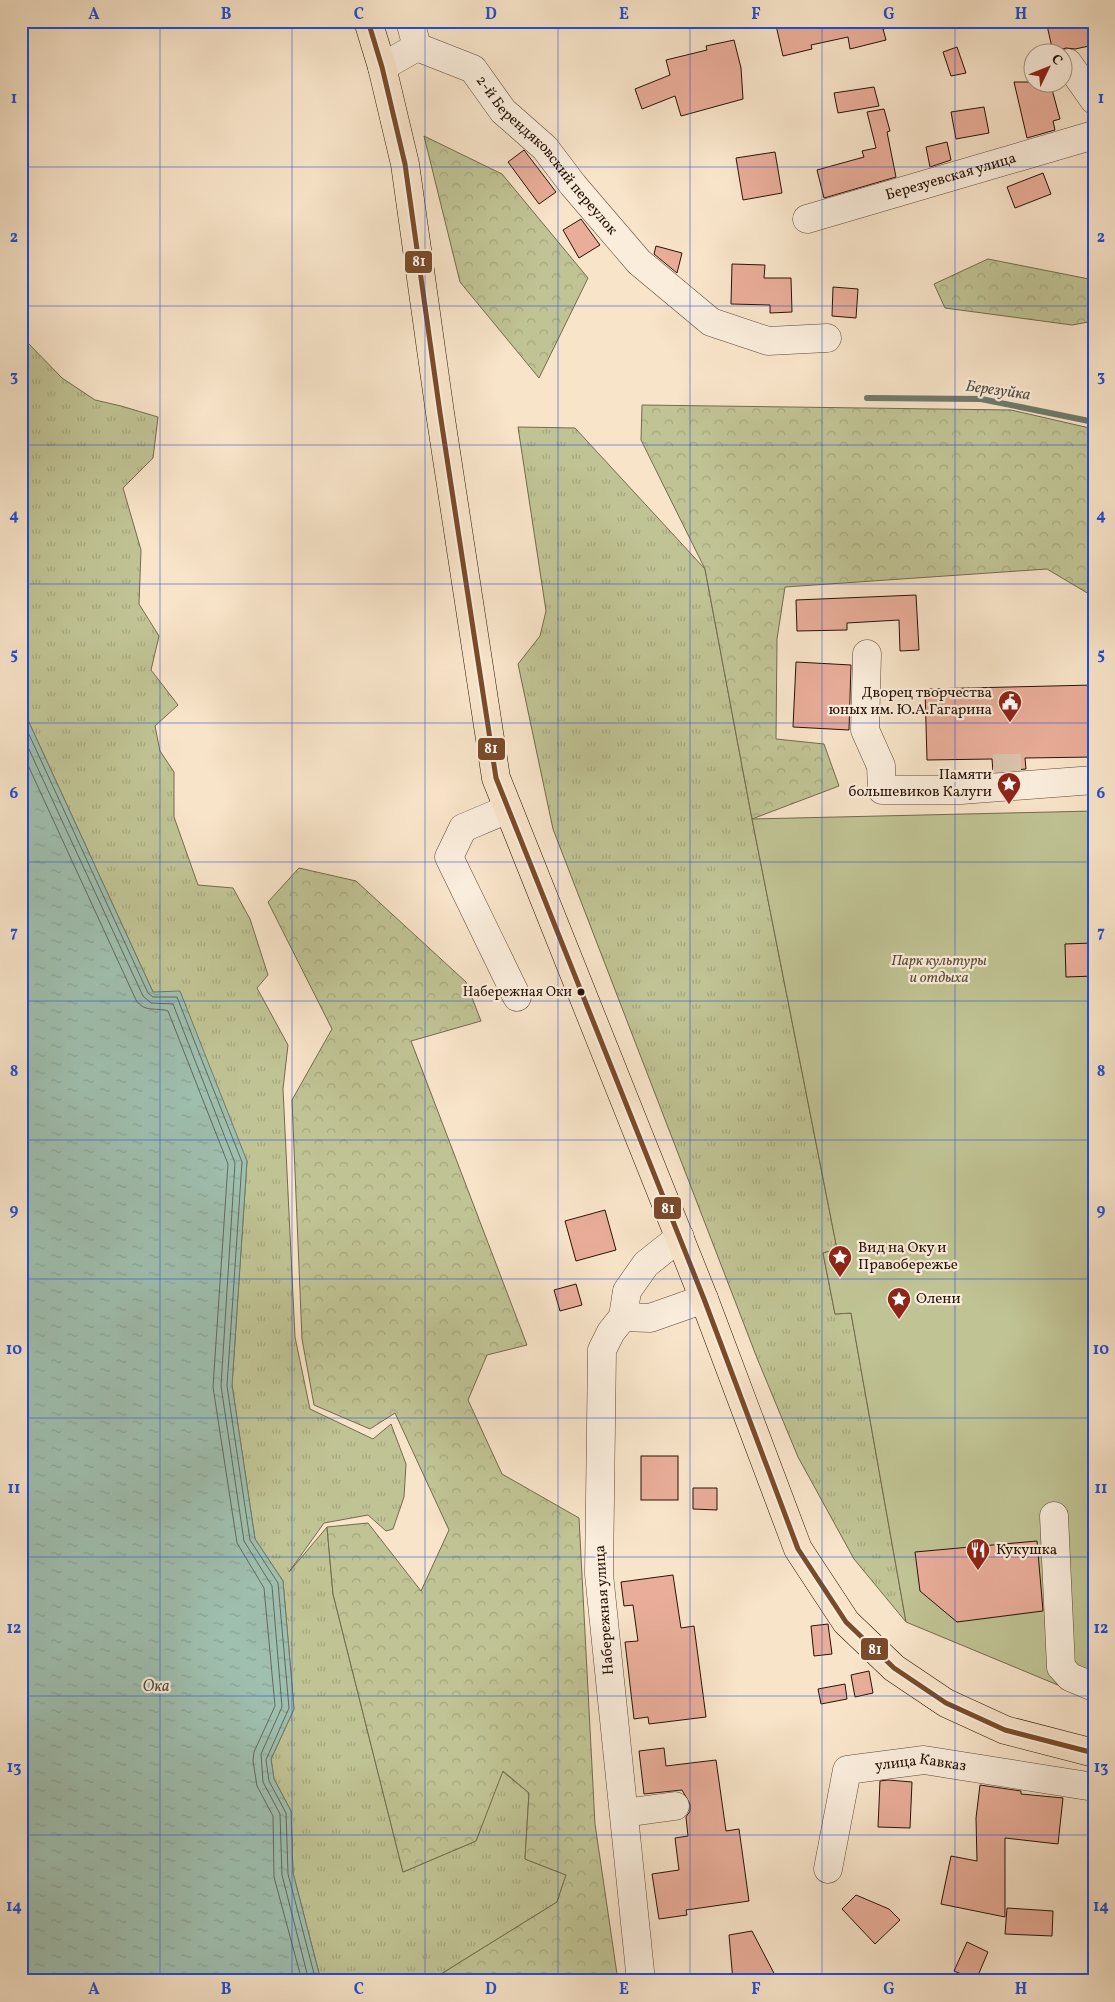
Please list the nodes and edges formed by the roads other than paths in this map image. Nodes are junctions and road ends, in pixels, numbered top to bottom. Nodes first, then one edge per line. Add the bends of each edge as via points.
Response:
1 (368, 21) edge
2 (413, 34) edge
3 (382, 67) junction
4 (1072, 69) edge
5 (1094, 100) edge
6 (1094, 135) edge
7 (807, 219) dead end
8 (827, 338) dead end
9 (867, 654) dead end
10 (993, 768) tunnel mouth
11 (1026, 768) tunnel mouth
12 (1094, 780) edge
13 (1051, 783) junction
14 (961, 790) junction
15 (508, 809) junction
16 (518, 997) dead end
17 (680, 1237) junction
18 (704, 1299) junction
19 (623, 1317) junction
20 (1054, 1516) dead end
21 (1094, 1687) edge
22 (1094, 1753) edge
23 (1094, 1787) edge
24 (675, 1806) dead end
25 (624, 1813) junction
26 (828, 1869) dead end
27 (641, 1981) edge

1 - 3 main road
2 - 3 street
2 - 8 street, 2-й Берендяковский переулок via 473,70 503,111 545,148 573,186 639,262 711,322 768,341
3 - 15 main road via 405,164 496,778
4 - 5 street
6 - 7 street, Березуевская улица
9 - 14 street via 865,730 882,766 882,790
10 - 14 street via 984,769
11 - 13 street via 1031,767
12 - 13 street
13 - 14 street
15 - 16 street via 463,828 449,857
15 - 17 main road
17 - 18 main road
17 - 19 street, Набережная улица via 646,1264 627,1291
18 - 19 street via 650,1318
18 - 22 main road via 798,1549 846,1622 894,1668 946,1703 1004,1730
19 - 25 street, Набережная улица via 602,1350 599,1574
20 - 21 street via 1061,1667 1070,1677
23 - 26 street, улица Кавказ via 924,1760 847,1770
24 - 25 street
25 - 27 street, Набережная улица

